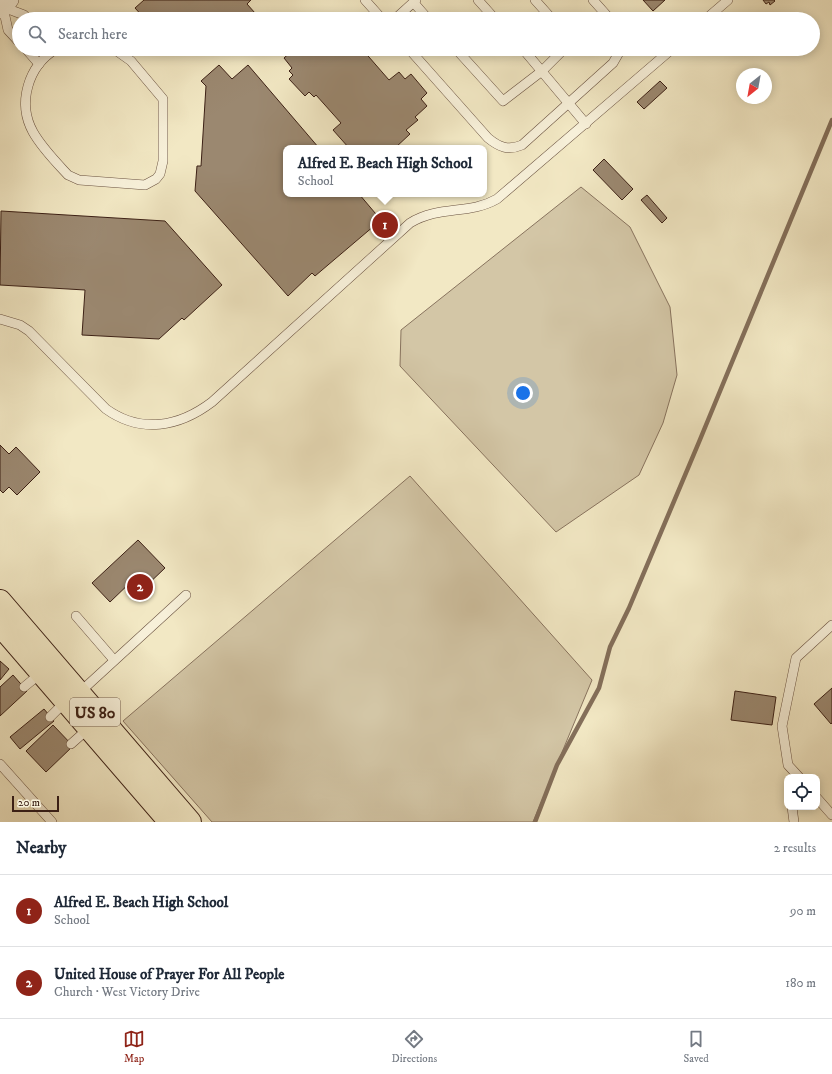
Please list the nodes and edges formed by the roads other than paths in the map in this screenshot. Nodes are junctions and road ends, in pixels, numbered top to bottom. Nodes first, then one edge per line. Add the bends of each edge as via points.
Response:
1 (365, 0) edge
2 (478, 0) edge
3 (535, 0) edge
4 (593, 0) edge
5 (728, 0) edge
6 (415, 1) edge
7 (3, 5) edge
8 (18, 12) edge
9 (376, 12) edge
10 (403, 12) edge
11 (423, 12) edge
12 (489, 12) edge
13 (546, 12) edge
14 (604, 12) edge
15 (714, 12) edge
16 (12, 34) edge
17 (32, 56) edge
18 (47, 56) edge
19 (124, 56) edge
20 (415, 56) edge
21 (462, 56) edge
22 (528, 56) edge
23 (557, 56) edge
24 (617, 56) edge
25 (664, 56) edge
26 (39, 64) junction
27 (542, 71) junction
28 (568, 103) junction
29 (586, 124) junction
30 (0, 320) edge
31 (186, 595) dead end
32 (0, 601) edge
33 (76, 616) dead end
34 (832, 625) edge
35 (0, 626) edge
36 (114, 660) junction
37 (41, 673) junction
38 (24, 687) dead end
39 (72, 697) junction
40 (50, 717) dead end
41 (89, 728) junction
42 (71, 744) dead end
43 (0, 764) edge
44 (788, 764) junction
45 (789, 774) edge
46 (796, 774) edge
47 (820, 801) edge
48 (792, 810) edge
49 (832, 815) edge
50 (52, 822) edge
51 (170, 822) edge
52 (190, 822) edge
53 (794, 822) edge

1 - 9 lane
2 - 12 lane
3 - 13 lane
4 - 14 lane
5 - 15 lane
6 - 10 lane
6 - 11 lane
7 - 8 lane
7 - 16 lane via 8,30
17 - 26 lane
18 - 26 lane
19 - 26 lane via 163,99 162,169 156,179 145,185 73,178 44,148 32,131 26,112 28,83
20 - 28 lane via 488,138 500,147 507,149 522,145
21 - 27 lane via 503,102
22 - 27 lane
23 - 27 lane
24 - 28 lane via 613,63
25 - 29 lane
27 - 28 lane
28 - 29 lane
29 - 30 lane via 497,199 475,208 428,214 410,223 212,402 192,416 170,423 147,425 115,415 29,331 20,325
31 - 36 lane
32 - 39 main road, US 80
33 - 36 lane
34 - 44 lane via 796,658 782,726
35 - 37 main road, US 80
36 - 39 lane
37 - 38 lane
37 - 39 main road, US 80
39 - 40 lane
39 - 41 main road, US 80
39 - 52 main road, US 80
41 - 42 lane
41 - 51 main road, US 80
43 - 50 lane
44 - 45 lane
44 - 46 lane
47 - 49 lane
48 - 53 lane

